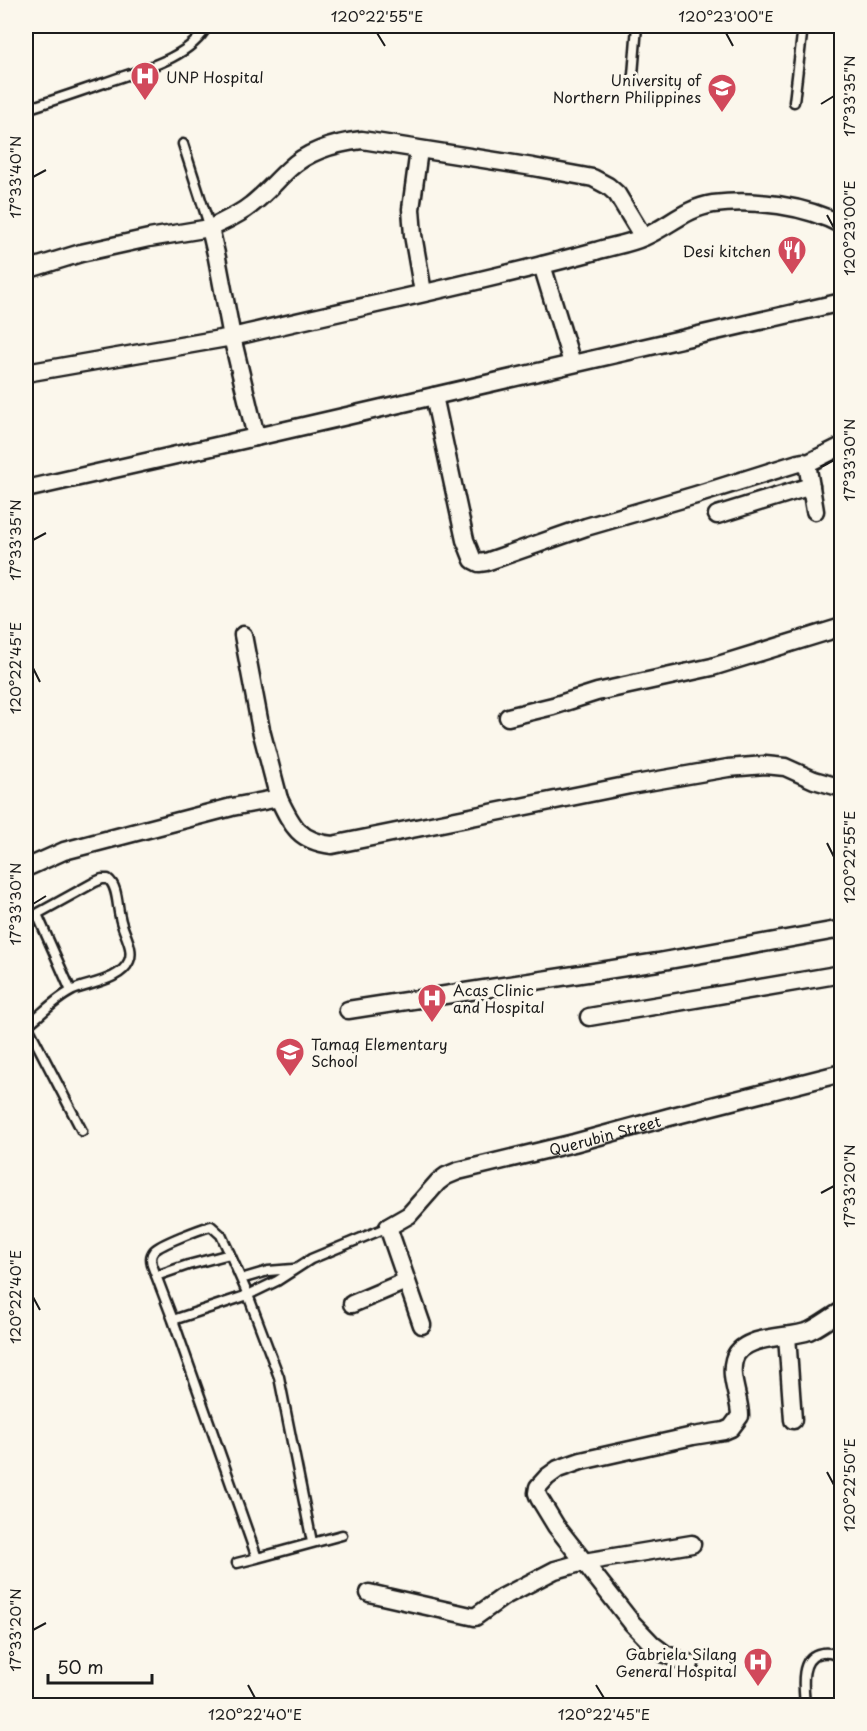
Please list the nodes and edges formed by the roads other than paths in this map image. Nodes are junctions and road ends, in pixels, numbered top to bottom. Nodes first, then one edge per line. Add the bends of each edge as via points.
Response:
1 (207, 26) edge
2 (638, 26) edge
3 (803, 26) edge
4 (633, 75) dead end
5 (794, 102) dead end
6 (26, 110) edge
7 (183, 144) dead end
8 (419, 150) junction
9 (842, 225) edge
10 (210, 228) junction
11 (643, 237) junction
12 (542, 265) junction
13 (26, 270) edge
14 (423, 292) junction
15 (842, 302) edge
16 (232, 337) junction
17 (572, 363) junction
18 (26, 373) edge
19 (434, 396) junction
20 (256, 437) junction
21 (842, 446) edge
22 (806, 464) junction
23 (811, 486) junction
24 (26, 489) edge
25 (815, 511) dead end
26 (717, 514) dead end
27 (842, 627) edge
28 (243, 635) dead end
29 (508, 717) dead end
30 (842, 788) edge
31 (279, 799) junction
32 (26, 868) edge
33 (36, 914) junction
34 (26, 920) edge
35 (842, 929) edge
36 (842, 974) edge
37 (71, 991) junction
38 (348, 1010) dead end
39 (590, 1017) dead end
40 (26, 1025) edge
41 (842, 1073) edge
42 (82, 1131) dead end
43 (388, 1227) junction
44 (230, 1254) junction
45 (293, 1269) junction
46 (156, 1276) junction
47 (241, 1279) junction
48 (406, 1281) junction
49 (248, 1295) junction
50 (352, 1304) dead end
51 (842, 1311) edge
52 (173, 1320) junction
53 (422, 1325) dead end
54 (787, 1336) junction
55 (793, 1420) dead end
56 (342, 1535) dead end
57 (312, 1542) junction
58 (692, 1544) dead end
59 (257, 1558) junction
60 (584, 1562) junction
61 (237, 1563) dead end
62 (369, 1593) dead end
63 (842, 1658) edge
64 (690, 1664) dead end
65 (805, 1706) edge

1 - 6 lane via 192,44 156,64
2 - 4 lane
3 - 5 lane
7 - 10 lane
8 - 10 street via 362,140 320,149 291,167 250,206
8 - 11 street via 593,178 618,194
8 - 14 street via 411,209
9 - 11 street via 825,216 789,207 723,203 696,207
10 - 13 street via 81,253
10 - 16 street
11 - 12 street
12 - 14 street
12 - 17 street
14 - 16 street
15 - 17 street
16 - 18 street
16 - 20 street
17 - 19 street
19 - 20 street
19 - 22 street via 465,540 473,560 479,563 790,464
20 - 24 street
21 - 22 street
22 - 23 street
23 - 25 street
23 - 26 street
27 - 29 street via 712,667 597,692
28 - 31 street
30 - 31 street via 785,767 728,768 332,845 304,836 292,825
31 - 32 street via 232,807 64,851
33 - 34 lane
33 - 37 lane
33 - 37 lane via 102,879 114,885 131,951 129,962 111,977
35 - 38 street
36 - 39 street
37 - 40 lane
40 - 42 lane
41 - 43 street, Querubin Street via 458,1171 438,1182 409,1215
43 - 45 lane
43 - 48 street
44 - 46 lane
44 - 46 lane via 216,1229 203,1228 154,1250 151,1257
44 - 47 lane
45 - 47 lane
45 - 49 lane
46 - 52 lane
47 - 49 lane
48 - 50 street
48 - 53 street
49 - 52 lane
49 - 57 lane via 279,1377
51 - 54 street via 810,1330
52 - 59 lane
54 - 55 street
54 - 60 street via 755,1341 737,1353 733,1372 740,1416 731,1428 581,1461 558,1469 541,1482 539,1498
56 - 57 lane
57 - 59 lane
58 - 60 street
59 - 61 lane
60 - 62 street via 555,1570 475,1617
60 - 64 street via 653,1645
63 - 65 lane via 824,1652 806,1663

